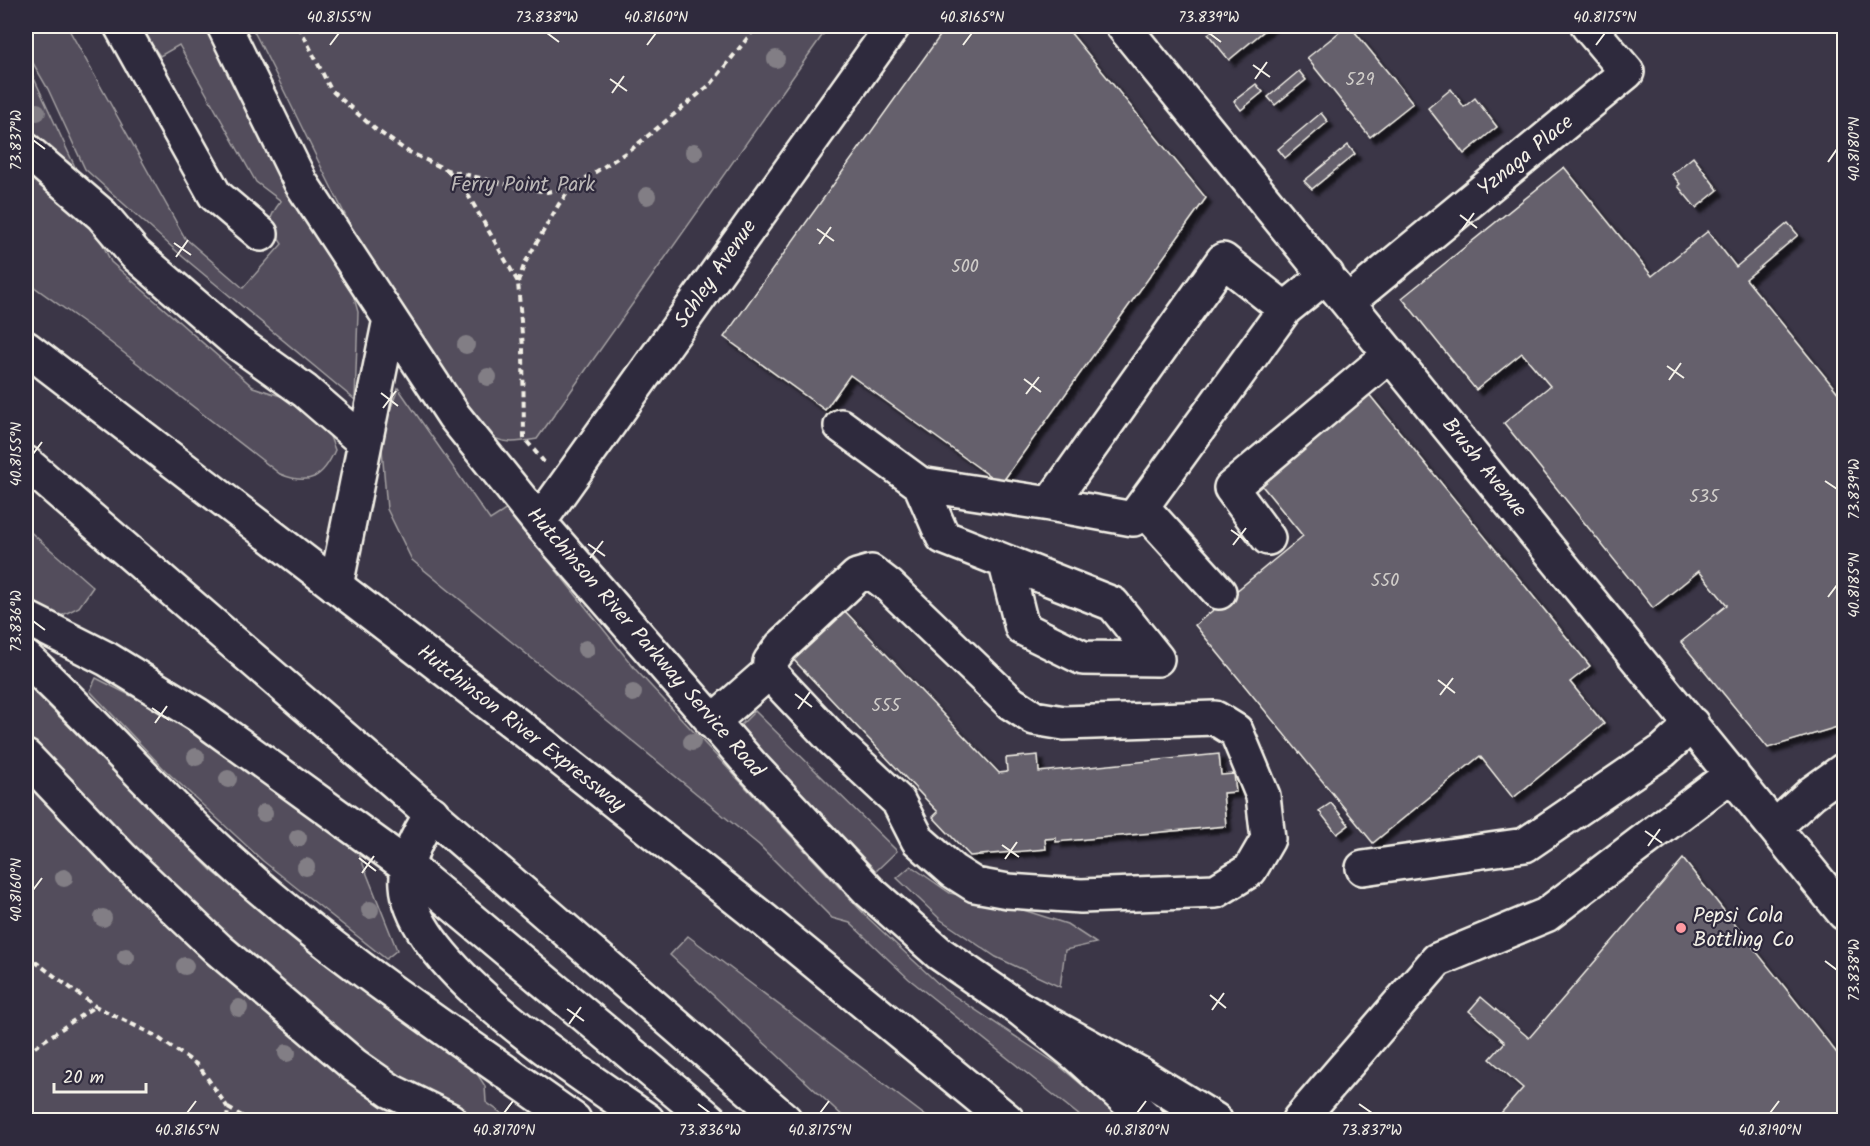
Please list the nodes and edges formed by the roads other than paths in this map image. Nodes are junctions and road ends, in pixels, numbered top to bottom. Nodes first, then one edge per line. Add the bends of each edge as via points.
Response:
1 (121, 26) edge
2 (224, 26) edge
3 (893, 26) edge
4 (1123, 26) edge
5 (1587, 26) edge
6 (26, 150) edge
7 (261, 234) dead end
8 (1327, 275) junction
9 (1349, 301) junction
10 (1284, 309) junction
11 (390, 319) junction
12 (26, 348) edge
13 (1391, 354) junction
14 (841, 426) dead end
15 (365, 443) junction
16 (26, 463) edge
17 (920, 484) junction
18 (1050, 504) junction
19 (1142, 507) junction
20 (539, 522) junction
21 (1268, 538) dead end
22 (1005, 564) dead end
23 (336, 586) junction
24 (1219, 592) dead end
25 (26, 618) edge
26 (26, 658) edge
27 (769, 672) junction
28 (712, 722) junction
29 (1692, 724) junction
30 (26, 757) edge
31 (1732, 774) junction
32 (1842, 777) edge
33 (432, 813) junction
34 (1775, 827) junction
35 (407, 866) junction
36 (1363, 868) dead end
37 (1845, 913) edge
38 (1019, 1008) junction
39 (767, 1115) edge
40 (450, 1120) edge
41 (574, 1120) edge
42 (647, 1120) edge
43 (710, 1120) edge
44 (1007, 1120) edge
45 (1148, 1120) edge
46 (1215, 1120) edge
47 (1299, 1120) edge

1 - 7 main road via 215,195
2 - 11 main road, Hutchinson River Parkway Service Road via 301,183
3 - 20 main road, Schley Avenue
4 - 8 main road, Brush Avenue
5 - 9 main road, Yznaga Place via 1627,72
6 - 15 main road via 102,215 152,269
8 - 9 main road, Brush Avenue
8 - 10 main road
9 - 13 main road, Brush Avenue
10 - 18 main road via 1223,260
10 - 19 main road
11 - 15 main road
11 - 20 main road, Hutchinson River Parkway Service Road via 454,416
12 - 23 main road, Hutchinson River Expressway
13 - 21 main road via 1231,488
13 - 29 main road, Brush Avenue
14 - 17 main road
15 - 23 main road
16 - 33 main road
17 - 18 main road
17 - 22 main road via 942,537
18 - 19 main road via 1133,519
19 - 24 main road
20 - 28 main road, Hutchinson River Parkway Service Road
23 - 44 main road, Hutchinson River Expressway via 642,822
25 - 35 main road via 107,659 198,715
26 - 41 main road via 253,882 361,967
27 - 27 main road via 898,801 918,840 975,885 1081,896 1216,891 1250,870 1268,839 1263,796 1236,731 1215,718 1064,723 1034,718 1011,703 871,572 857,576 781,647 770,662
27 - 28 main road
28 - 38 main road, Hutchinson River Parkway Service Road via 891,913 963,972
29 - 31 main road, Brush Avenue
29 - 36 main road via 1663,750 1525,845
30 - 40 main road via 123,859 218,949 354,1065 391,1091
31 - 34 main road, Brush Avenue
31 - 47 main road via 1545,915 1437,960
32 - 34 main road via 1812,793
33 - 35 main road via 411,850
33 - 39 main road
34 - 37 main road, Brush Avenue
35 - 42 main road via 412,912 431,944 513,1023
35 - 43 main road
38 - 45 main road
38 - 46 main road, Hutchinson River Parkway Service Road

